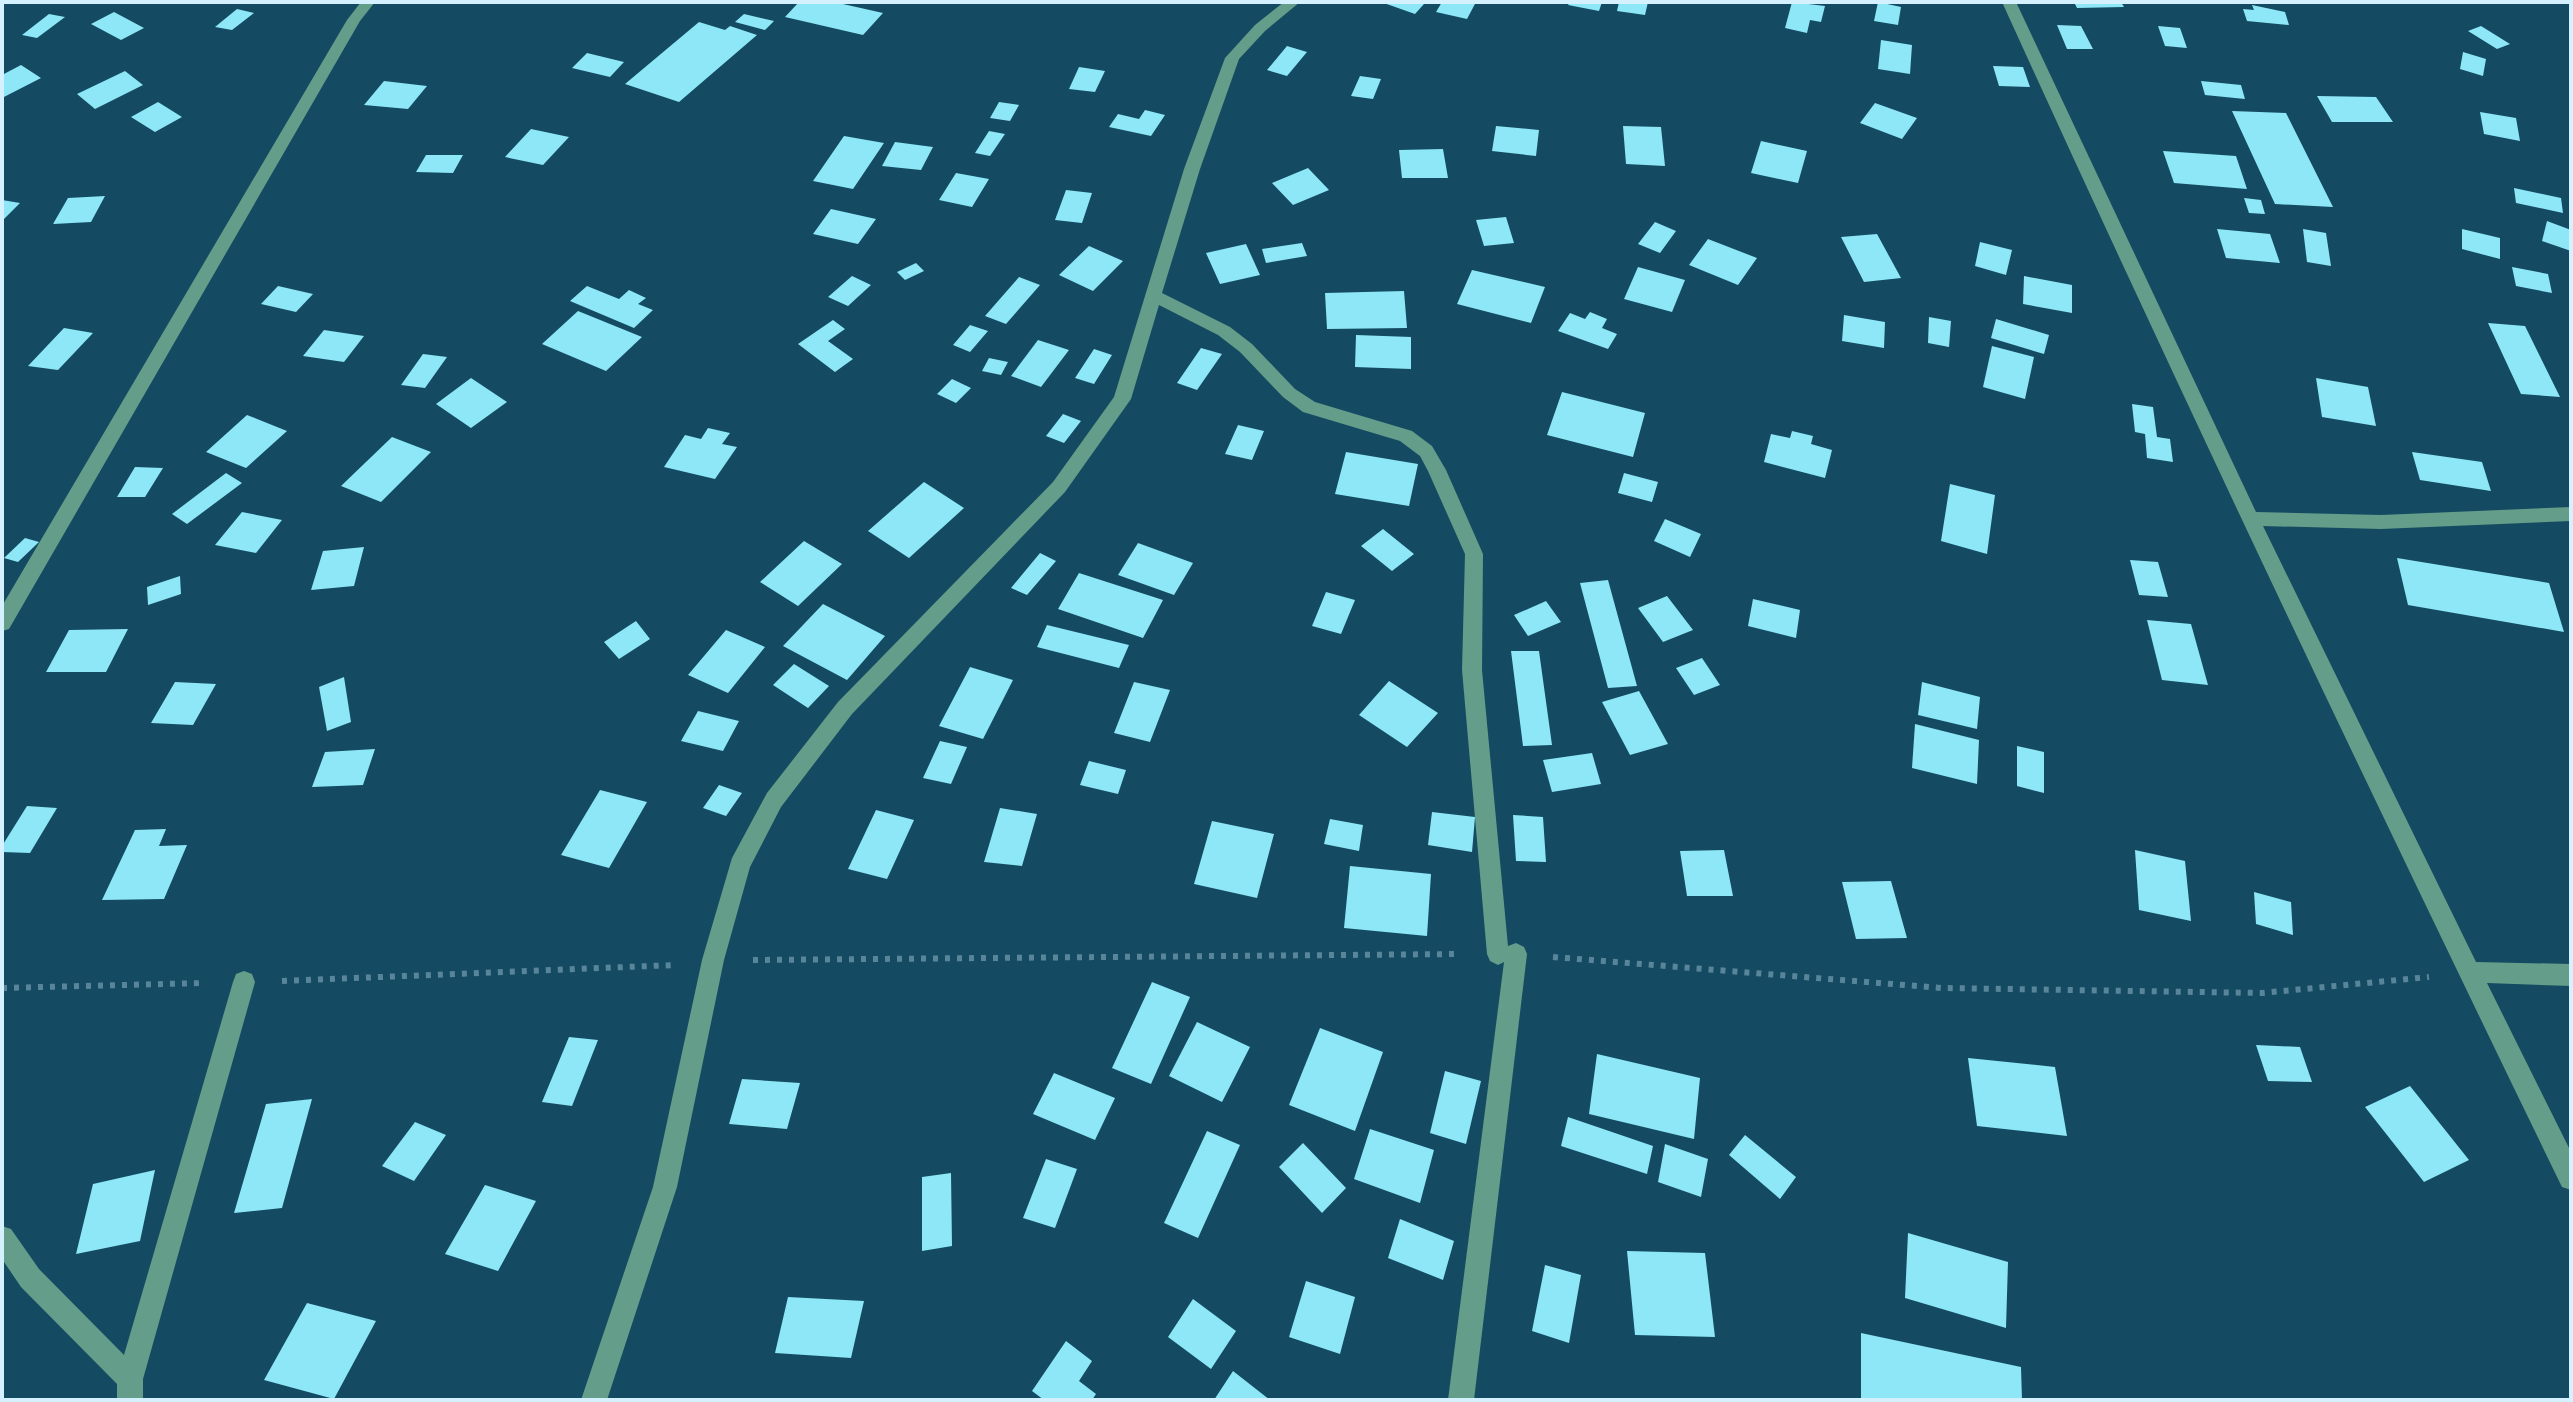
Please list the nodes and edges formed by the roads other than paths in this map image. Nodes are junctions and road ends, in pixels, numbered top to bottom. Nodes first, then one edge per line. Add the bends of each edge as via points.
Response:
1 (368, 2) edge
2 (1293, 2) edge
3 (2009, 2) edge
4 (1153, 295) junction
5 (2571, 514) edge
6 (2250, 519) junction
7 (2, 623) edge
8 (2470, 972) junction
9 (2571, 975) edge
10 (244, 982) road end
11 (2571, 1178) edge
12 (2, 1238) edge
13 (130, 1390) edge
14 (594, 1400) edge
15 (1461, 1400) edge

1 - 7 street
2 - 4 street via 1232,58
3 - 6 street
4 - 14 street via 1122,399 1084,453 1059,487 845,708 774,800 740,865 713,960 665,1187
4 - 15 street via 1224,331 1309,407 1406,436 1426,451 1474,554 1472,670 1507,954
5 - 6 street via 2381,522
6 - 8 street
8 - 9 street
8 - 11 street
10 - 13 street
12 - 13 street via 30,1278

